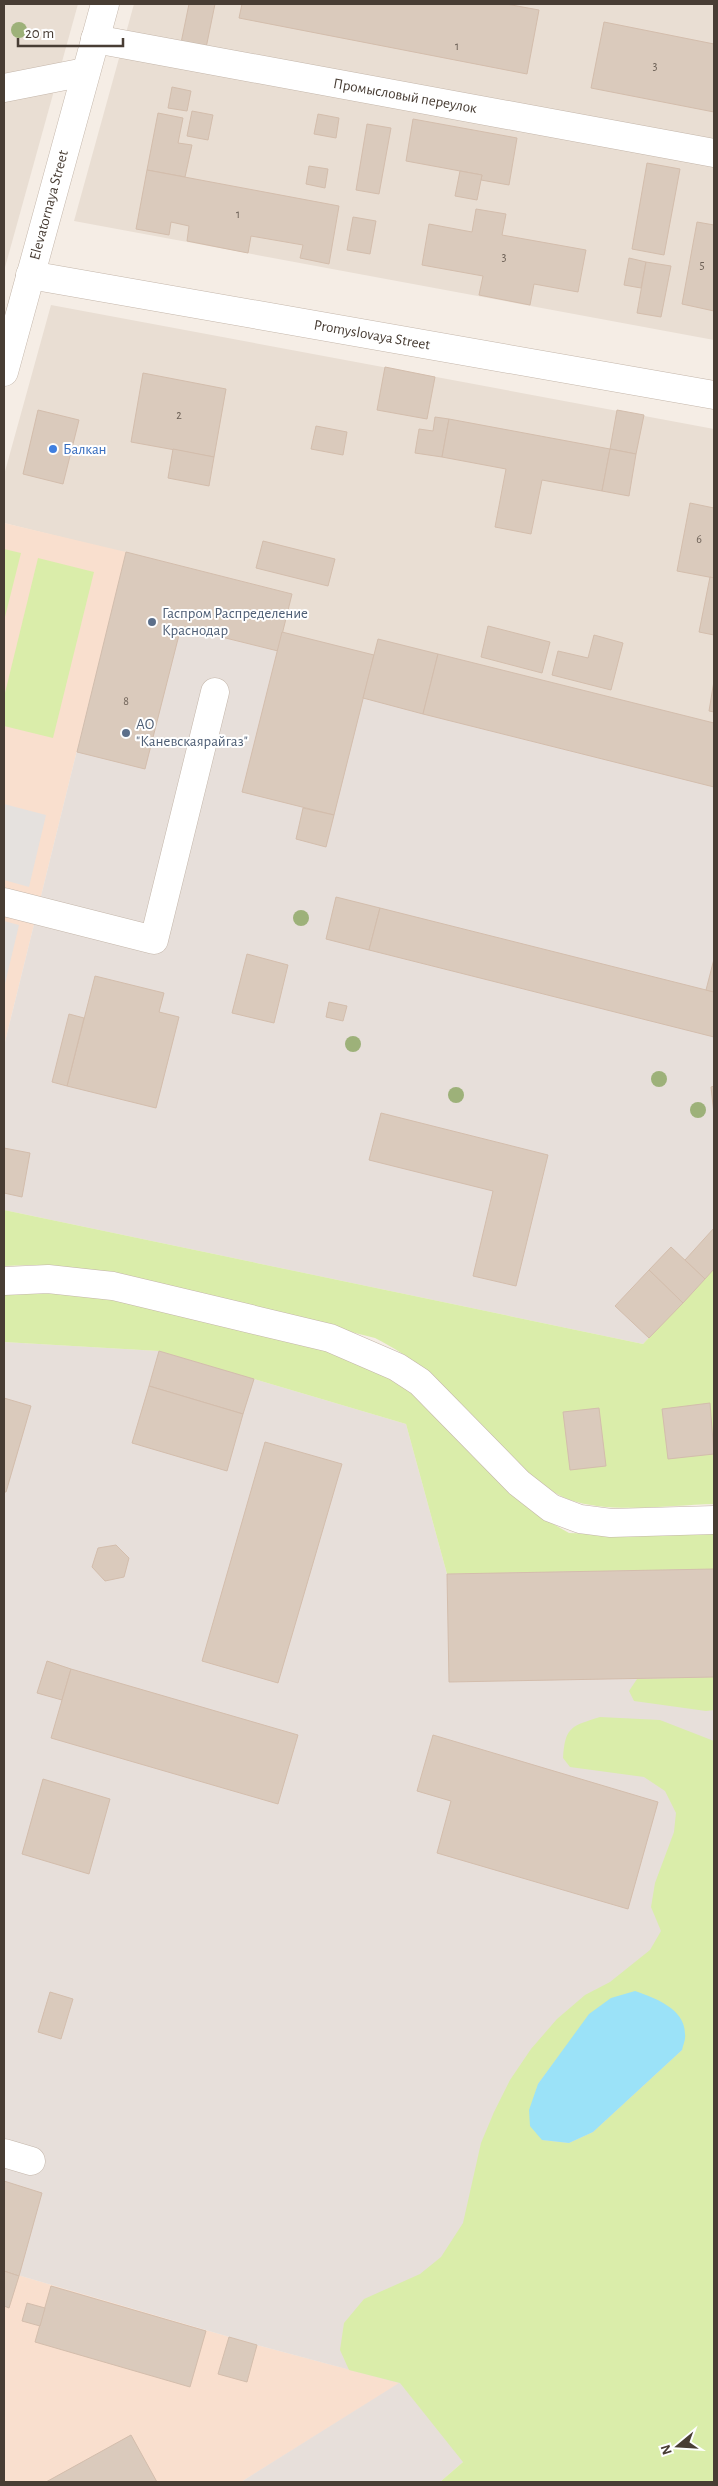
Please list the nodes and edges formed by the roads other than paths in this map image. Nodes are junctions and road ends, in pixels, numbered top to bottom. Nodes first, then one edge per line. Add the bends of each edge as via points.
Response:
1 (105, 4) edge
2 (96, 39) junction
3 (85, 72) junction
4 (4, 88) edge
5 (714, 154) edge
6 (30, 275) junction
7 (4, 372) edge
8 (714, 395) edge
9 (215, 692) dead end
10 (4, 902) edge
11 (4, 1281) edge
12 (714, 1520) edge
13 (4, 2153) edge
14 (31, 2161) dead end

1 - 2 street, Elevatornaya Street
2 - 3 street, Elevatornaya Street
2 - 5 street, Промысловый переулок
3 - 4 street
3 - 6 street, Elevatornaya Street
6 - 7 street, Elevatornaya Street
6 - 8 street, Promyslovaya Street
9 - 10 street via 154,940
11 - 12 street via 48,1279 113,1286 330,1338 397,1367 420,1382 519,1482 551,1508 580,1519 611,1523
13 - 14 street

